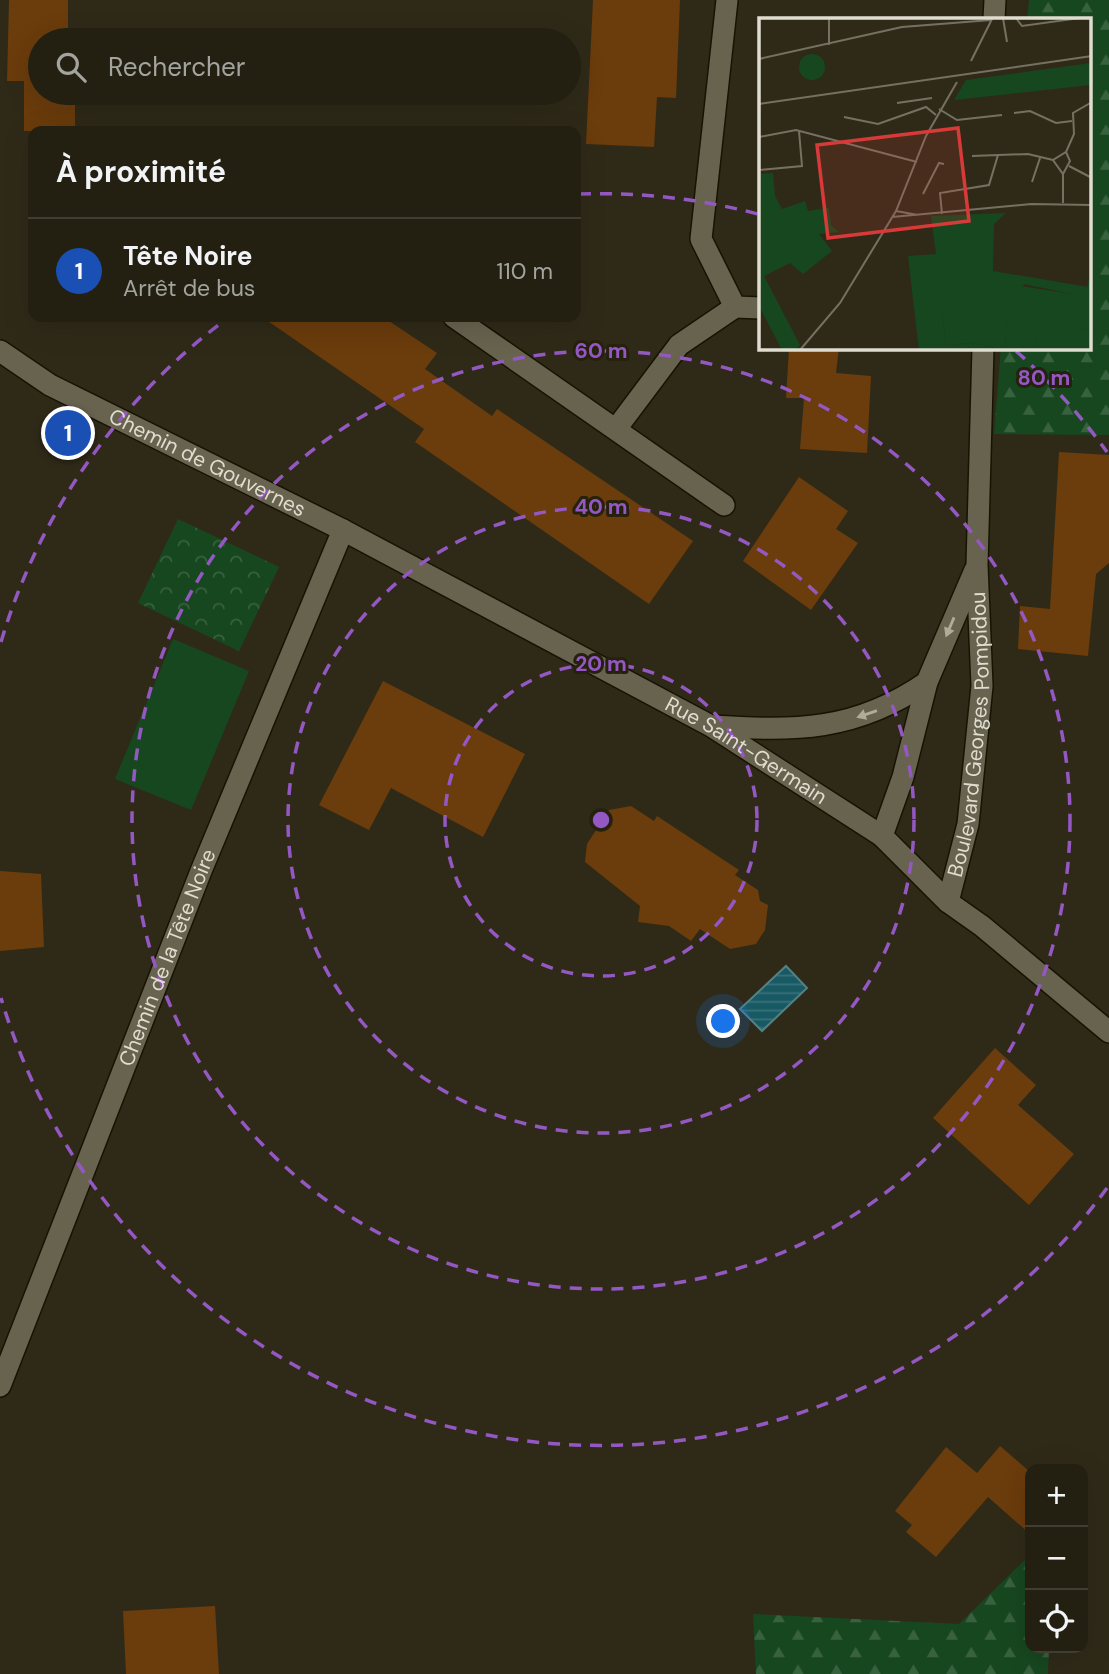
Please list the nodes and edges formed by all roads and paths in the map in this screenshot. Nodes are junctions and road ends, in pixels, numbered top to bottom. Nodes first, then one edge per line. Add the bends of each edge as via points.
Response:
1 (727, 0) edge
2 (995, 0) edge
3 (994, 18) edge
4 (735, 307) junction
5 (759, 308) edge
6 (461, 322) edge
7 (983, 350) edge
8 (0, 351) edge
9 (616, 429) junction
10 (724, 505) dead end
11 (343, 530) junction
12 (977, 565) junction
13 (926, 682) junction
14 (711, 726) junction
15 (882, 836) junction
16 (948, 902) junction
17 (1109, 1032) edge
18 (0, 1386) edge

1 - 4 street via 701,239
2 - 3 street
4 - 5 street
4 - 9 street via 679,345
6 - 9 street
7 - 12 street, Boulevard Georges Pompidou
8 - 11 street, Chemin de Gouvernes via 50,386
9 - 10 street
11 - 14 street, Rue Saint-Germain
11 - 18 street, Chemin de la Tête Noire via 201,871
12 -> 13 street, Boulevard Georges Pompidou
12 - 16 street, Boulevard Georges Pompidou via 982,685 968,824
13 -> 14 street, Boulevard Georges Pompidou via 896,703 840,723 782,730
13 - 15 street, Boulevard Georges Pompidou via 903,777
14 - 15 street, Rue Saint-Germain
15 - 16 street, Rue Saint-Germain
16 - 17 street, Rue Saint-Germain

